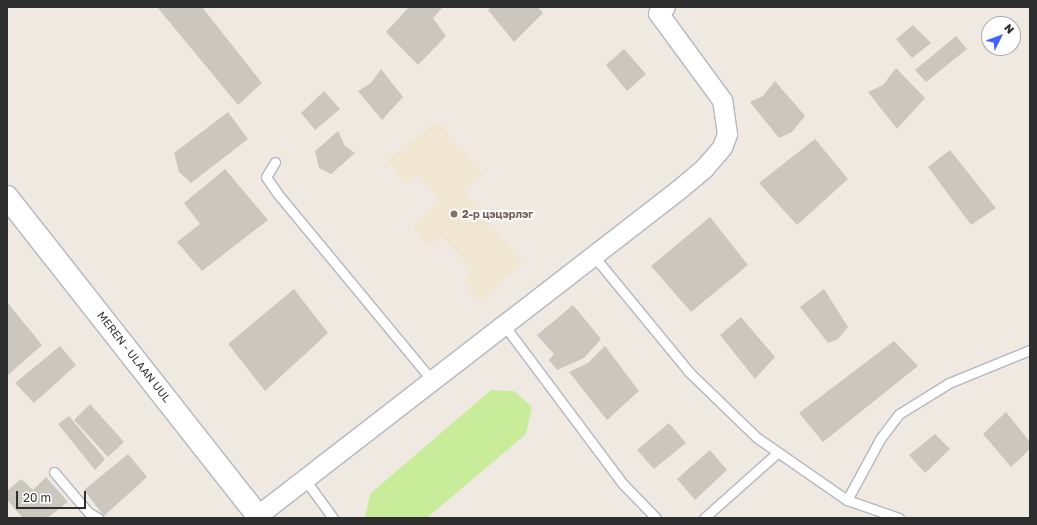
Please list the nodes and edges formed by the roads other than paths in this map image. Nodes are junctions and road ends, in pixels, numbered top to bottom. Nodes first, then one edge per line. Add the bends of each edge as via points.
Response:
1 (658, 9) edge
2 (275, 162) dead end
3 (7, 197) edge
4 (594, 254) junction
5 (504, 325) junction
6 (1030, 350) edge
7 (431, 379) junction
8 (777, 453) junction
9 (54, 472) dead end
10 (306, 480) junction
11 (847, 500) junction
12 (258, 517) edge
13 (98, 518) edge
14 (333, 518) edge
15 (656, 518) edge
16 (704, 518) edge
17 (899, 518) edge

1 - 4 street via 722,100 727,134 704,168
2 - 7 lane via 266,176 277,193
3 - 12 street, MEREN - ULAAN UUL
4 - 5 street
4 - 8 lane via 689,372
5 - 7 street
5 - 15 lane via 622,482
6 - 11 lane via 949,383 899,414 880,439
7 - 10 street
8 - 11 lane
8 - 16 lane
9 - 13 lane via 88,512
10 - 12 street
10 - 14 lane
11 - 17 lane

